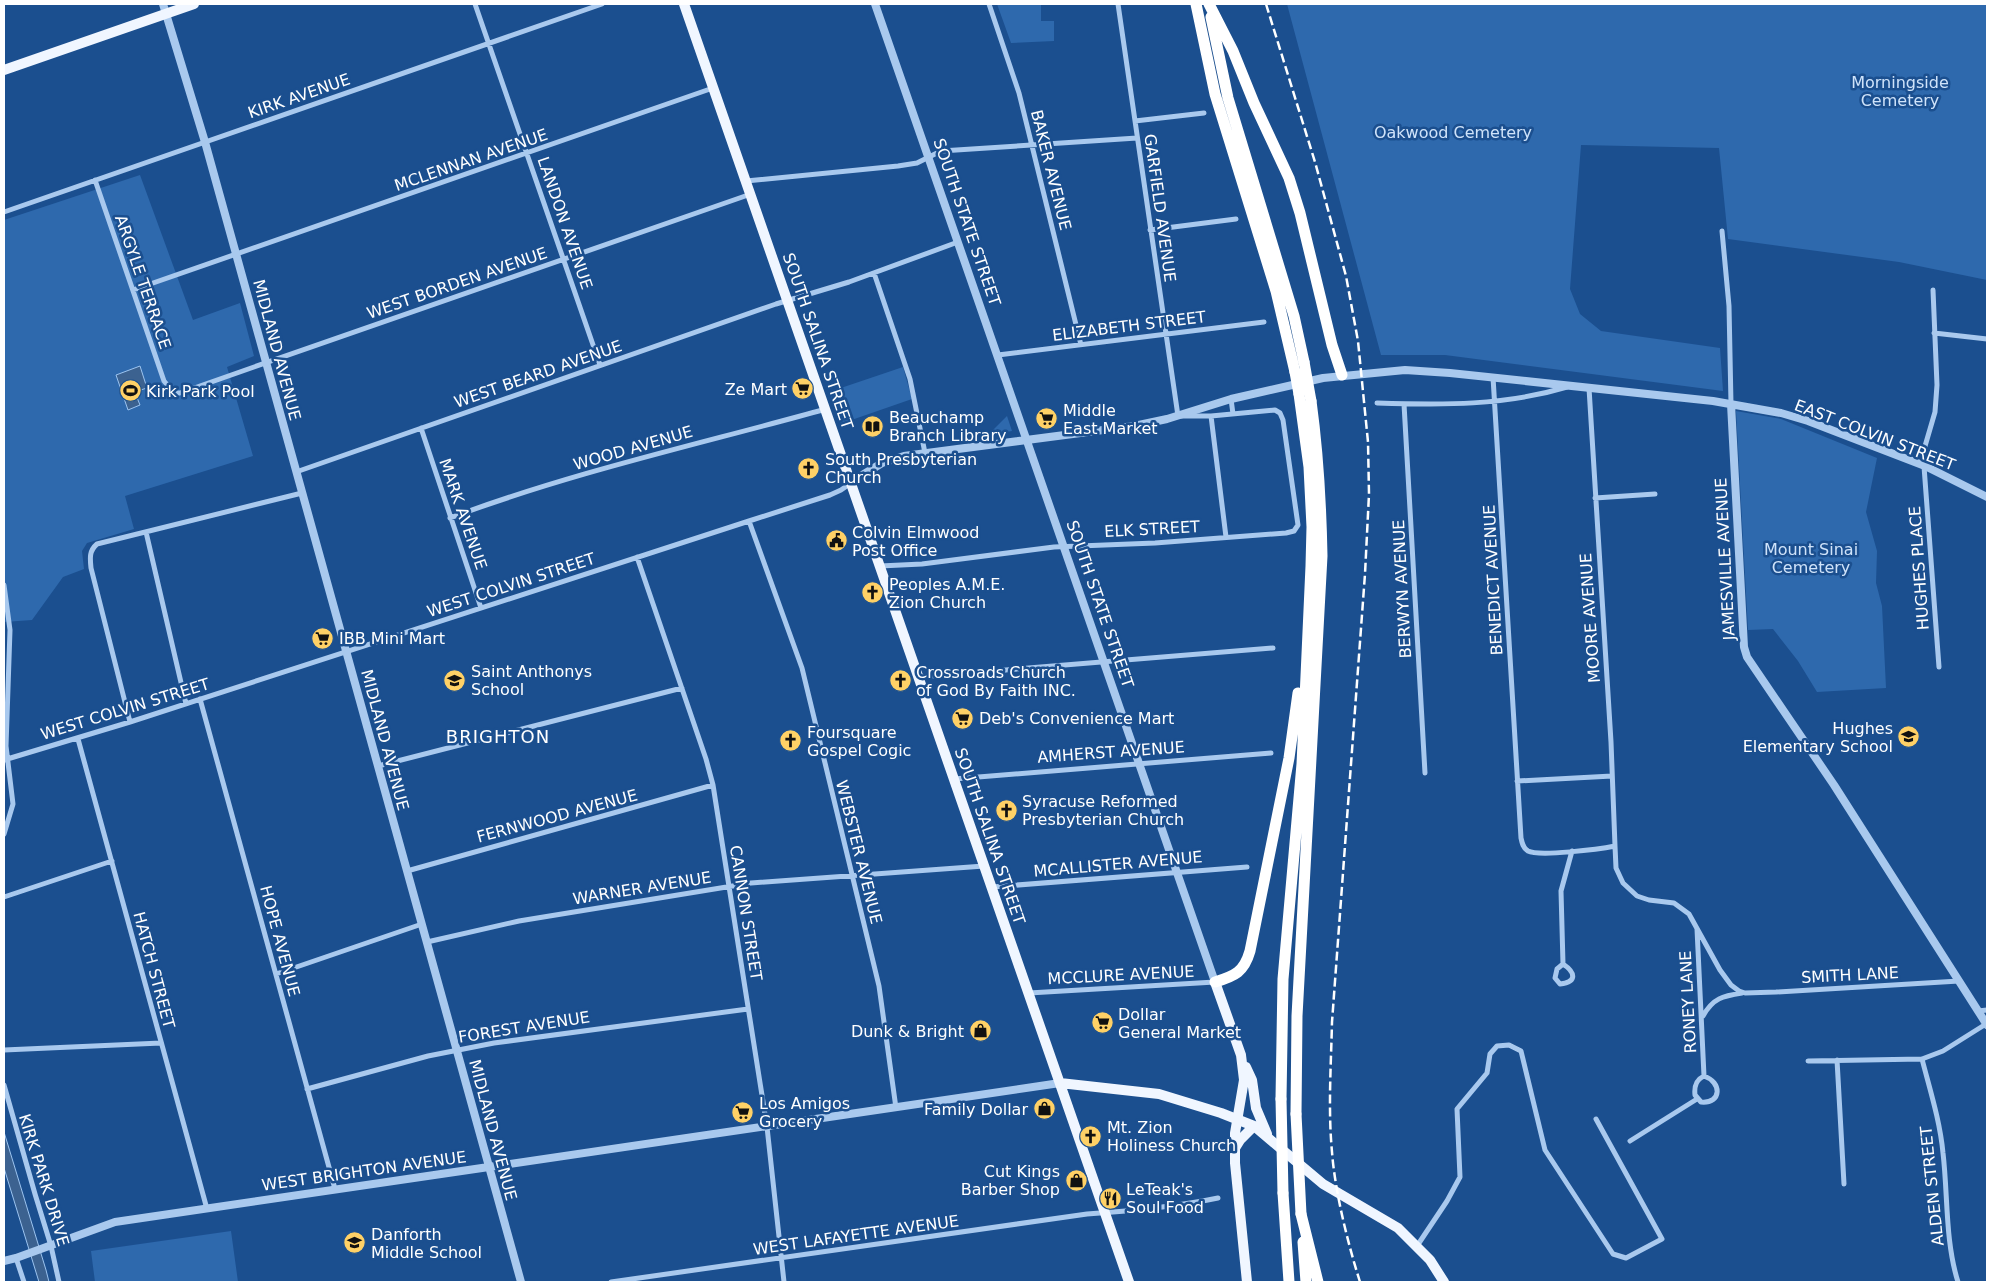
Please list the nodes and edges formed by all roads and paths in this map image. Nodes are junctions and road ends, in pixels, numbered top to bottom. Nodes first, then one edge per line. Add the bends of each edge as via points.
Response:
1 (194, 4) edge
2 (476, 4) edge
3 (602, 4) edge
4 (684, 4) edge
5 (875, 4) edge
6 (989, 4) edge
7 (1118, 4) edge
8 (1196, 4) edge
9 (1209, 4) edge
10 (164, 8) edge
11 (490, 43) junction
12 (4, 70) edge
13 (714, 88) junction
14 (1204, 113) dead end
15 (1135, 121) junction
16 (1137, 138) junction
17 (205, 142) junction
18 (1032, 146) junction
19 (527, 154) junction
20 (928, 157) junction
21 (95, 180) junction
22 (746, 181) junction
23 (751, 194) junction
24 (4, 212) edge
25 (1236, 219) dead end
26 (1150, 230) junction
27 (1722, 231) dead end
28 (958, 242) junction
29 (237, 254) junction
30 (564, 259) junction
31 (874, 273) junction
32 (133, 290) junction
33 (1933, 290) dead end
34 (788, 300) junction
35 (1264, 322) dead end
36 (1934, 333) junction
37 (1166, 334) junction
38 (1987, 339) edge
39 (1081, 345) junction
40 (998, 355) junction
41 (267, 363) junction
42 (600, 366) junction
43 (1342, 375) junction
44 (1493, 377) junction
45 (1572, 386) junction
46 (1589, 388) junction
47 (171, 391) joint
48 (1231, 399) junction
49 (1494, 402) junction
50 (1377, 403) dead end
51 (1404, 404) junction
52 (1731, 404) junction
53 (826, 409) junction
54 (1233, 414) junction
55 (1178, 416) junction
56 (1211, 416) junction
57 (421, 428) junction
58 (1028, 440) junction
59 (925, 452) junction
60 (1925, 466) junction
61 (296, 472) junction
62 (851, 482) junction
63 (302, 493) junction
64 (1655, 494) dead end
65 (1987, 497) edge
66 (1595, 498) junction
67 (450, 518) junction
68 (1298, 519) joint
69 (750, 521) junction
70 (146, 532) junction
71 (1226, 537) junction
72 (1064, 546) junction
73 (637, 557) junction
74 (880, 566) junction
75 (4, 585) edge
76 (481, 608) junction
77 (1307, 632) junction
78 (1273, 648) dead end
79 (346, 652) junction
80 (1104, 660) junction
81 (1939, 668) dead end
82 (918, 677) junction
83 (682, 688) junction
84 (200, 699) junction
85 (186, 704) junction
86 (130, 722) junction
87 (78, 738) junction
88 (1271, 752) dead end
89 (6, 759) edge
90 (1140, 763) junction
91 (378, 766) junction
92 (1425, 773) dead end
93 (1612, 776) junction
94 (953, 779) junction
95 (1517, 781) junction
96 (713, 785) junction
97 (4, 834) edge
98 (1615, 846) junction
99 (1572, 852) junction
100 (112, 862) junction
101 (984, 866) junction
102 (1247, 867) dead end
103 (407, 871) junction
104 (1177, 872) junction
105 (852, 876) junction
106 (728, 886) junction
107 (991, 887) junction
108 (4, 897) edge
109 (422, 924) junction
110 (1697, 926) junction
111 (427, 942) junction
112 (1563, 964) dead end
113 (276, 974) junction
114 (1959, 981) junction
115 (1215, 982) junction
116 (1029, 993) junction
117 (1743, 993) junction
118 (748, 1009) junction
119 (1987, 1010) edge
120 (1978, 1012) junction
121 (1702, 1017) junction
122 (1987, 1024) edge
123 (161, 1043) junction
124 (4, 1050) edge
125 (457, 1050) junction
126 (1241, 1055) junction
127 (1922, 1059) junction
128 (1838, 1060) junction
129 (1808, 1061) dead end
130 (1704, 1076) junction
131 (1060, 1083) junction
132 (4, 1085) edge
133 (308, 1089) junction
134 (1697, 1099) junction
135 (896, 1108) junction
136 (1237, 1119) junction
137 (1596, 1119) dead end
138 (1254, 1126) junction
139 (767, 1127) junction
140 (1268, 1137) junction
141 (1630, 1141) dead end
142 (1235, 1148) junction
143 (489, 1167) junction
144 (1844, 1184) dead end
145 (335, 1189) junction
146 (1218, 1198) dead end
147 (207, 1209) junction
148 (1105, 1213) junction
149 (1302, 1214) junction
150 (1417, 1246) junction
151 (48, 1247) junction
152 (16, 1258) junction
153 (781, 1258) junction
154 (4, 1261) edge
155 (24, 1282) edge
156 (59, 1282) edge
157 (521, 1282) edge
158 (611, 1282) edge
159 (784, 1282) edge
160 (1129, 1282) edge
161 (1247, 1282) edge
162 (1289, 1282) edge
163 (1306, 1282) edge
164 (1318, 1282) edge
165 (1444, 1282) edge
166 (1958, 1282) edge

1 - 10 main road
2 - 11 street, LANDON AVENUE
3 - 11 street, KIRK AVENUE
4 - 13 main road, SOUTH SALINA STREET
5 - 20 street, SOUTH STATE STREET
6 - 18 street, BAKER AVENUE via 1019,93
7 - 15 street, GARFIELD AVENUE
8 - 77 highway, bridge via 1215,94 1276,291 1299,394 1309,466 1312,527
9 - 43 highway via 1234,51 1289,178
9 - 149 highway, bridge via 1228,98 1294,316 1311,401 1321,496 1322,556 1297,1016 1296,1114
10 - 12 main road
10 - 17 street, MIDLAND AVENUE
11 - 17 street, KIRK AVENUE
11 - 19 street, LANDON AVENUE
13 - 19 street, MCLENNAN AVENUE
13 - 22 main road, SOUTH SALINA STREET
14 - 15 street
15 - 16 street, GARFIELD AVENUE
16 - 18 street
16 - 26 street, GARFIELD AVENUE
17 - 21 street, KIRK AVENUE
17 - 29 street, MIDLAND AVENUE
18 - 20 street via 941,151
18 - 39 street, BAKER AVENUE
19 - 29 street, MCLENNAN AVENUE
19 - 30 street, LANDON AVENUE
20 - 22 street via 898,166
20 - 28 street, SOUTH STATE STREET
21 - 24 street, KIRK AVENUE
21 - 32 street, ARGYLE TERRACE
22 - 23 main road, SOUTH SALINA STREET
23 - 30 street, WEST BORDEN AVENUE
23 - 34 main road, SOUTH SALINA STREET
25 - 26 street
26 - 37 street, GARFIELD AVENUE
27 - 52 street, JAMESVILLE AVENUE via 1729,306
28 - 31 street, WEST BEARD AVENUE
28 - 40 street, SOUTH STATE STREET
29 - 32 street, MCLENNAN AVENUE
29 - 41 street, MIDLAND AVENUE
30 - 41 street, WEST BORDEN AVENUE
30 - 42 street, LANDON AVENUE
31 - 34 street, WEST BEARD AVENUE
31 - 59 street via 910,379
32 - 47 street, ARGYLE TERRACE via 164,381
33 - 36 street, HUGHES PLACE
34 - 42 street, WEST BEARD AVENUE
34 - 53 main road, SOUTH SALINA STREET
35 - 37 street, ELIZABETH STREET
36 - 38 street
36 - 60 street, HUGHES PLACE via 1937,385 1935,412 1923,452
37 - 39 street, ELIZABETH STREET
37 - 55 street, GARFIELD AVENUE
39 - 40 street, ELIZABETH STREET
40 - 58 street, SOUTH STATE STREET
41 - 47 street, WEST BORDEN AVENUE via 180,392
41 - 61 street, MIDLAND AVENUE
42 - 57 street, WEST BEARD AVENUE
43 - 44 street, EAST COLVIN STREET via 1405,370
43 - 48 street, EAST COLVIN STREET
44 - 45 street, EAST COLVIN STREET
44 - 49 street, BENEDICT AVENUE
45 - 46 street, EAST COLVIN STREET
45 - 49 street, EAST COLVIN STREET via 1538,396
46 - 52 street, EAST COLVIN STREET
46 - 66 street, MOORE AVENUE
48 - 54 street
48 - 55 street, EAST COLVIN STREET
49 - 51 street, EAST COLVIN STREET
49 - 95 street, BENEDICT AVENUE
50 - 51 street, EAST COLVIN STREET
51 - 92 street, BERWYN AVENUE
52 - 60 street, EAST COLVIN STREET via 1808,422
52 - 114 street, JAMESVILLE AVENUE via 1747,657 1834,785
53 - 62 main road, SOUTH SALINA STREET
53 - 67 street, WOOD AVENUE via 624,462
54 - 56 street, EAST COLVIN STREET
54 - 68 street, EAST COLVIN STREET via 1276,410 1280,413
55 - 56 street, EAST COLVIN STREET
55 - 58 street, EAST COLVIN STREET via 1134,426
56 - 71 street
57 - 61 street, WEST BEARD AVENUE
57 - 67 street, MARK AVENUE
58 - 59 street, EAST COLVIN STREET
58 - 72 street, SOUTH STATE STREET
59 - 62 street, EAST COLVIN STREET via 882,463
60 - 65 street, EAST COLVIN STREET
60 - 81 street, HUGHES PLACE
61 - 63 street, MIDLAND AVENUE
62 - 69 street, WEST COLVIN STREET via 830,495
62 - 74 main road, SOUTH SALINA STREET
63 - 70 street
63 - 79 street, MIDLAND AVENUE
64 - 66 street
66 - 93 street, MOORE AVENUE
67 - 76 street, MARK AVENUE
68 - 71 street, ELK STREET via 1296,528 1286,533
69 - 73 street, WEST COLVIN STREET
69 - 105 street, WEBSTER AVENUE via 802,668
70 - 85 street
70 - 86 street via 97,544 90,556
71 - 72 street, ELK STREET
72 - 74 street, ELK STREET via 922,564
72 - 80 street, SOUTH STATE STREET
73 - 76 street, WEST COLVIN STREET
73 - 83 street, CANNON STREET
74 - 82 main road, SOUTH SALINA STREET
75 - 89 street via 10,630
76 - 79 street, WEST COLVIN STREET
77 - 115 highway via 1289,758 1250,951 1246,964 1239,971
77 - 162 highway, bridge via 1302,764 1283,979 1281,1098
78 - 80 street
79 - 84 street, WEST COLVIN STREET
79 - 91 street, MIDLAND AVENUE
80 - 82 street
80 - 90 street, SOUTH STATE STREET
82 - 94 main road, SOUTH SALINA STREET
83 - 91 street
83 - 96 street, CANNON STREET
84 - 85 street, WEST COLVIN STREET
84 - 113 street, HOPE AVENUE
85 - 86 street, WEST COLVIN STREET
86 - 87 street, WEST COLVIN STREET
87 - 89 street, WEST COLVIN STREET
87 - 100 street, HATCH STREET
88 - 90 street, AMHERST AVENUE
89 - 97 street via 13,804
90 - 94 street, AMHERST AVENUE
90 - 104 street, SOUTH STATE STREET
91 - 103 street, MIDLAND AVENUE
93 - 95 street
93 - 98 street, MOORE AVENUE
94 - 101 main road, SOUTH SALINA STREET
95 - 99 street, BENEDICT AVENUE via 1521,838 1525,848 1533,853
96 - 103 street, FERNWOOD AVENUE
96 - 106 street, CANNON STREET
98 - 99 street
98 - 110 street via 1618,874 1630,891 1649,900 1679,905
99 - 112 street via 1561,890
100 - 108 street
100 - 123 street, HATCH STREET
101 - 105 street, WARNER AVENUE
101 - 107 main road, SOUTH SALINA STREET
102 - 104 street, MCALLISTER AVENUE
103 - 109 street, MIDLAND AVENUE
104 - 107 street, MCALLISTER AVENUE
104 - 115 street, SOUTH STATE STREET
105 - 106 street, WARNER AVENUE
105 - 135 street, WEBSTER AVENUE via 883,1006
106 - 111 street, WARNER AVENUE via 519,921
106 - 118 street, CANNON STREET
107 - 116 main road, SOUTH SALINA STREET
109 - 111 street, MIDLAND AVENUE
109 - 113 street
110 - 117 street via 1720,970 1731,985
110 - 121 street, RONEY LANE
111 - 125 street, MIDLAND AVENUE
113 - 133 street, HOPE AVENUE
114 - 117 street, SMITH LANE
114 - 120 street, JAMESVILLE AVENUE
115 - 116 street, MCCLURE AVENUE
115 - 126 main road, SOUTH STATE STREET
116 - 131 main road, SOUTH SALINA STREET
117 - 121 street, SMITH LANE via 1717,999 1709,1004
118 - 125 street, FOREST AVENUE
118 - 139 street, CANNON STREET
119 - 120 street
120 - 122 street, JAMESVILLE AVENUE
121 - 130 street, RONEY LANE
122 - 127 street
123 - 124 street
123 - 147 street, HATCH STREET
125 - 133 street, FOREST AVENUE
125 - 143 street, MIDLAND AVENUE
126 - 136 main road, SOUTH STATE STREET via 1244,1080
126 - 140 main road via 1252,1080 1256,1108
127 - 128 street
127 - 166 street, ALDEN STREET via 1943,1150 1950,1249
128 - 129 street
128 - 144 street
130 - 134 street, RONEY LANE via 1694,1087
130 - 134 street, RONEY LANE via 1712,1079 1717,1086 1717,1094 1708,1103
131 - 135 street, WEST BRIGHTON AVENUE
131 - 136 main road via 1159,1094
131 - 148 main road, SOUTH SALINA STREET
132 - 151 street, KIRK PARK DRIVE
133 - 145 street, HOPE AVENUE
134 - 141 street, RONEY LANE
135 - 139 street, WEST BRIGHTON AVENUE
136 - 138 main road
136 - 142 main road, SOUTH STATE STREET
137 - 150 street via 1662,1238 1626,1258 1613,1254 1545,1150 1521,1051 1509,1044 1497,1046 1490,1054 1487,1073 1457,1109 1460,1177
138 - 140 main road
138 - 142 main road
139 - 143 street, WEST BRIGHTON AVENUE
139 - 153 street, CANNON STREET
140 - 150 main road via 1323,1184 1395,1226
142 - 161 main road, SOUTH STATE STREET
143 - 145 street, WEST BRIGHTON AVENUE
143 - 157 street, MIDLAND AVENUE
145 - 147 street, WEST BRIGHTON AVENUE
146 - 148 street, WEST LAFAYETTE AVENUE
147 - 151 street, WEST BRIGHTON AVENUE via 115,1222
148 - 153 street, WEST LAFAYETTE AVENUE
148 - 160 main road, SOUTH SALINA STREET
149 - 163 highway
149 - 164 highway
150 - 165 main road
151 - 152 street, WEST BRIGHTON AVENUE
151 - 156 street, KIRK PARK DRIVE
152 - 154 street, WEST BRIGHTON AVENUE
152 - 155 street
153 - 158 street, WEST LAFAYETTE AVENUE
153 - 159 street, CANNON STREET

